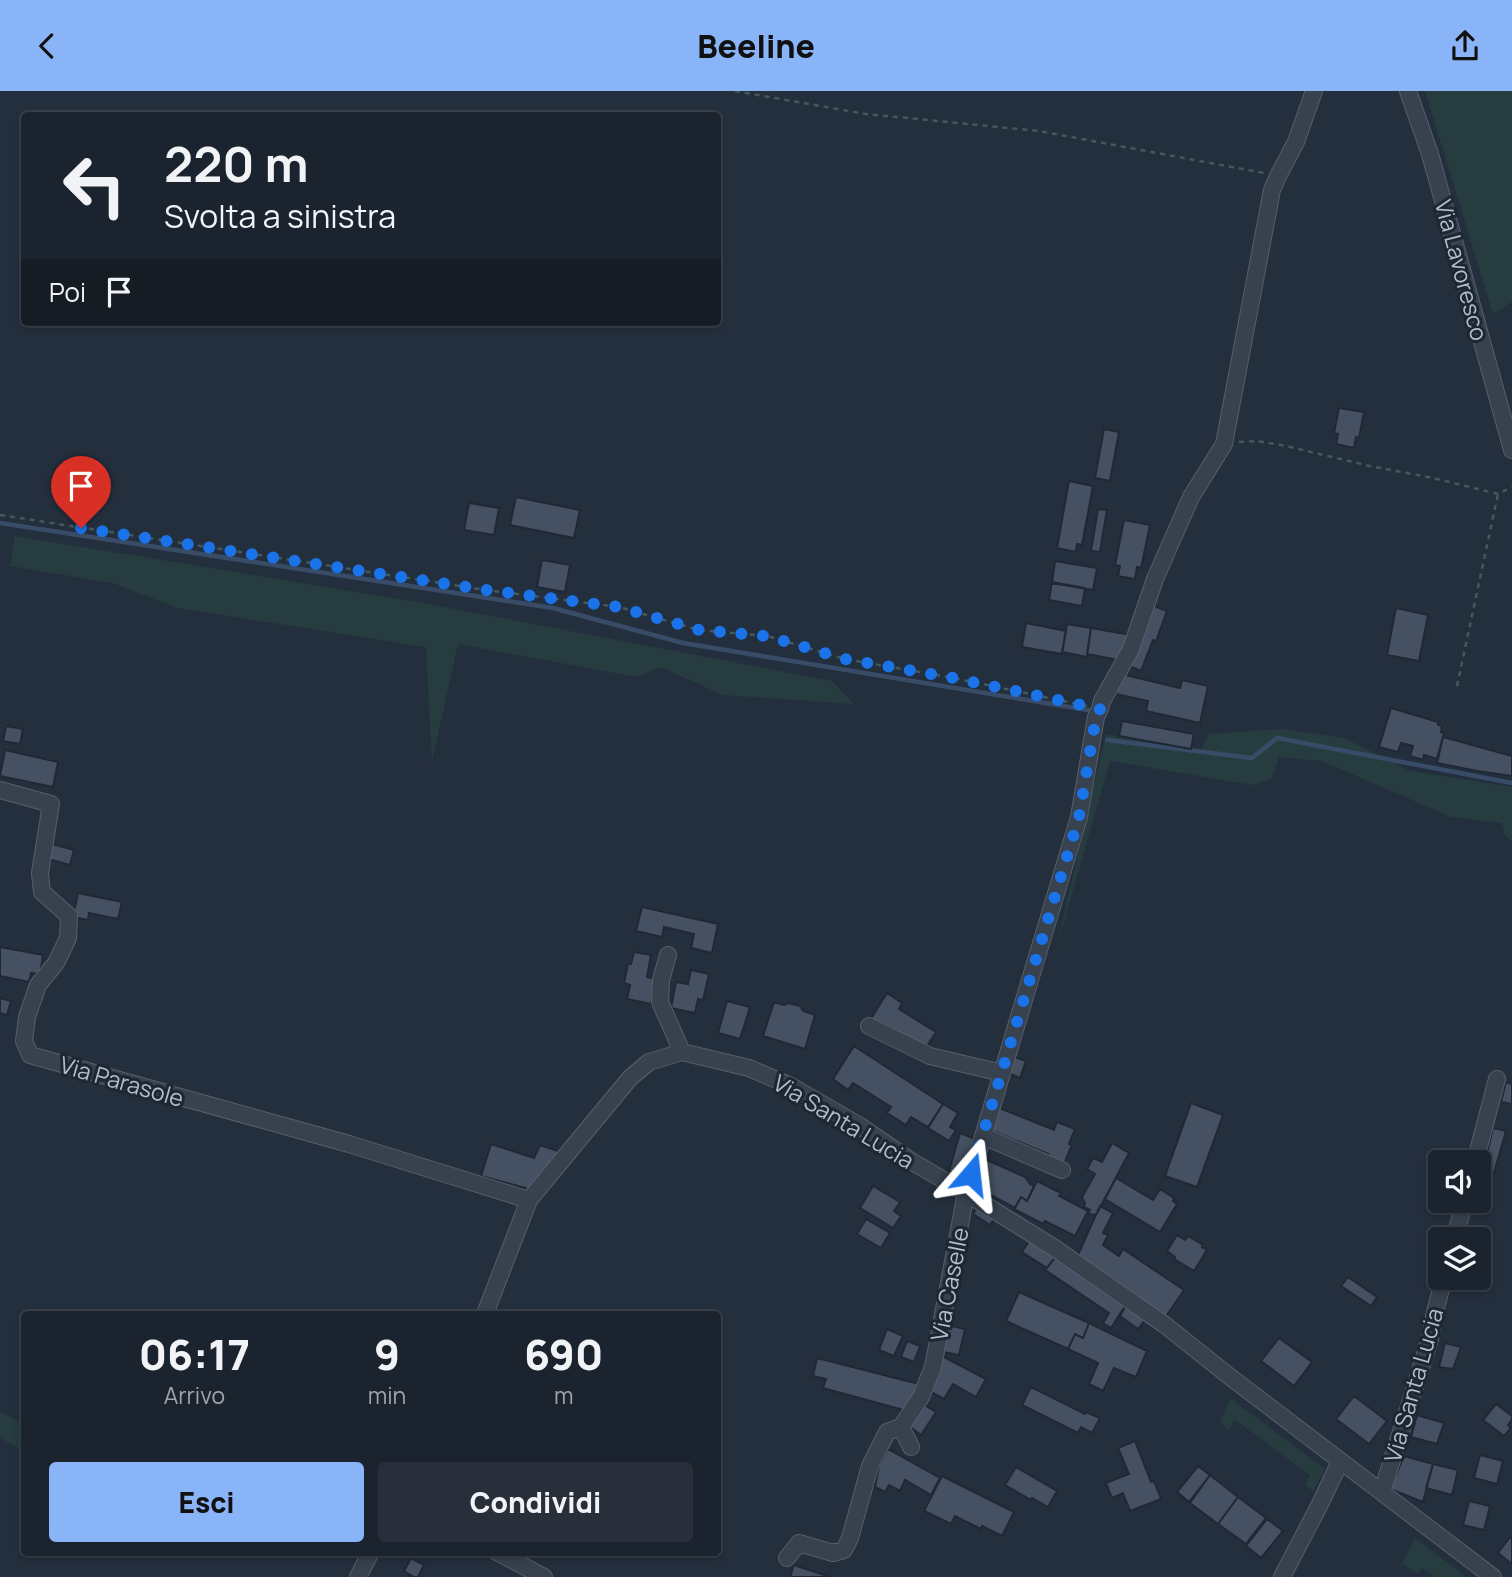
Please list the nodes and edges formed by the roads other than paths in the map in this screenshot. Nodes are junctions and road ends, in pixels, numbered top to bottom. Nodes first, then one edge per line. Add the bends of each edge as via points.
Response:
1 (1314, 91) edge
2 (1408, 91) edge
3 (1512, 450) edge
4 (0, 790) edge
5 (668, 955) dead end
6 (869, 1026) dead end
7 (682, 1052) junction
8 (1002, 1073) junction
9 (1497, 1079) dead end
10 (983, 1136) junction
11 (1478, 1150) edge
12 (1062, 1170) dead end
13 (966, 1193) junction
14 (529, 1200) junction
15 (1441, 1290) edge
16 (486, 1311) edge
17 (901, 1427) junction
18 (911, 1447) dead end
19 (1340, 1462) junction
20 (1381, 1492) junction
21 (369, 1556) edge
22 (505, 1556) edge
23 (787, 1558) dead end
24 (358, 1577) edge
25 (544, 1577) edge
26 (1282, 1577) edge
27 (1493, 1577) edge

1 - 8 street, Via Caselle via 1272,190 1224,444 1191,497 1155,579 1132,649 1102,701 1079,817
2 - 3 street, Via Lavoresco
4 - 14 street, Via Parasole via 51,804 40,873 42,892 69,916 68,938 38,985 27,1017 24,1041 30,1055
5 - 7 street via 660,1002
6 - 8 street via 930,1056
7 - 13 street, Via Santa Lucia via 748,1068 791,1086
7 - 14 street via 649,1062 630,1078
8 - 10 street, Via Caselle
9 - 11 street
10 - 12 street
10 - 13 street, Via Caselle
13 - 17 street, Via Caselle via 933,1367 921,1397
13 - 19 street, Via Santa Lucia via 1165,1325
14 - 16 street
15 - 20 street, Via Santa Lucia via 1430,1339
17 - 18 street
17 - 23 street, Via Caselle via 887,1432 870,1466 844,1550 833,1553 799,1543
19 - 20 street, Via Santa Lucia
19 - 26 street
20 - 27 street, Via Santa Lucia
21 - 24 street
22 - 25 street

